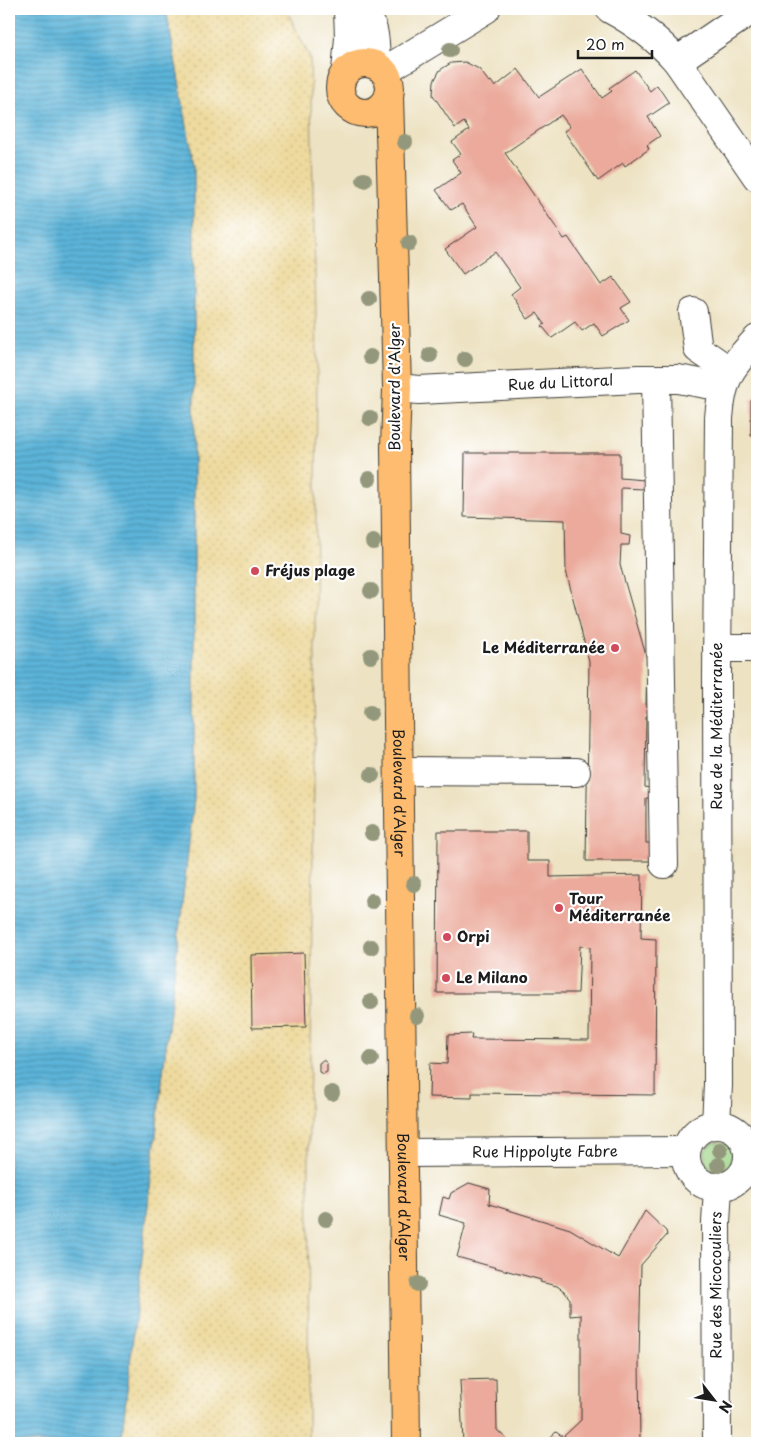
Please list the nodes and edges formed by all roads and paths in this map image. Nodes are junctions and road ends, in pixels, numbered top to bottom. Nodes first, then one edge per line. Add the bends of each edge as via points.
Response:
1 (348, 9) edge
2 (361, 9) edge
3 (486, 9) edge
4 (610, 9) edge
5 (753, 9) edge
6 (677, 61) junction
7 (346, 71) junction
8 (383, 78) junction
9 (361, 113) junction
10 (390, 141) junction
11 (757, 177) edge
12 (693, 312) dead end
13 (757, 339) edge
14 (698, 349) junction
15 (667, 379) junction
16 (726, 379) junction
17 (397, 388) junction
18 (757, 632) edge
19 (717, 640) junction
20 (757, 648) edge
21 (399, 771) junction
22 (576, 772) dead end
23 (664, 864) dead end
24 (716, 1124) junction
25 (686, 1151) junction
26 (404, 1153) junction
27 (753, 1155) edge
28 (718, 1187) junction
29 (406, 1443) edge
30 (716, 1443) edge

1 - 7 street
2 - 8 street via 373,25
3 - 8 street via 394,65
4 - 6 street via 646,31
5 - 6 street
6 - 11 street
7 - 8 main road via 360,63
7 - 9 main road via 340,85 342,100
8 - 9 main road via 381,107
8 - 10 main road, Boulevard d'Alger
9 - 10 main road via 377,120
10 - 17 main road, Boulevard d'Alger
12 - 14 street
13 - 16 street
14 - 15 street
14 - 16 street
15 - 16 street, Rue du Littoral
15 - 17 street, Rue du Littoral via 419,390
15 - 23 street
16 - 19 street, Rue de la Méditerranée via 719,418
17 - 21 main road, Boulevard d'Alger
18 - 19 street
19 - 20 street
19 - 24 street, Rue de la Méditerranée
21 - 22 street
21 - 26 main road, Boulevard d'Alger
24 - 25 street via 700,1130
24 - 27 street via 735,1130
25 - 26 street, Rue Hippolyte Fabre
25 - 28 street via 686,1160 694,1176 709,1186
26 - 29 main road, Boulevard d'Alger
27 - 28 street via 736,1180
28 - 30 street, Rue des Micocouliers

